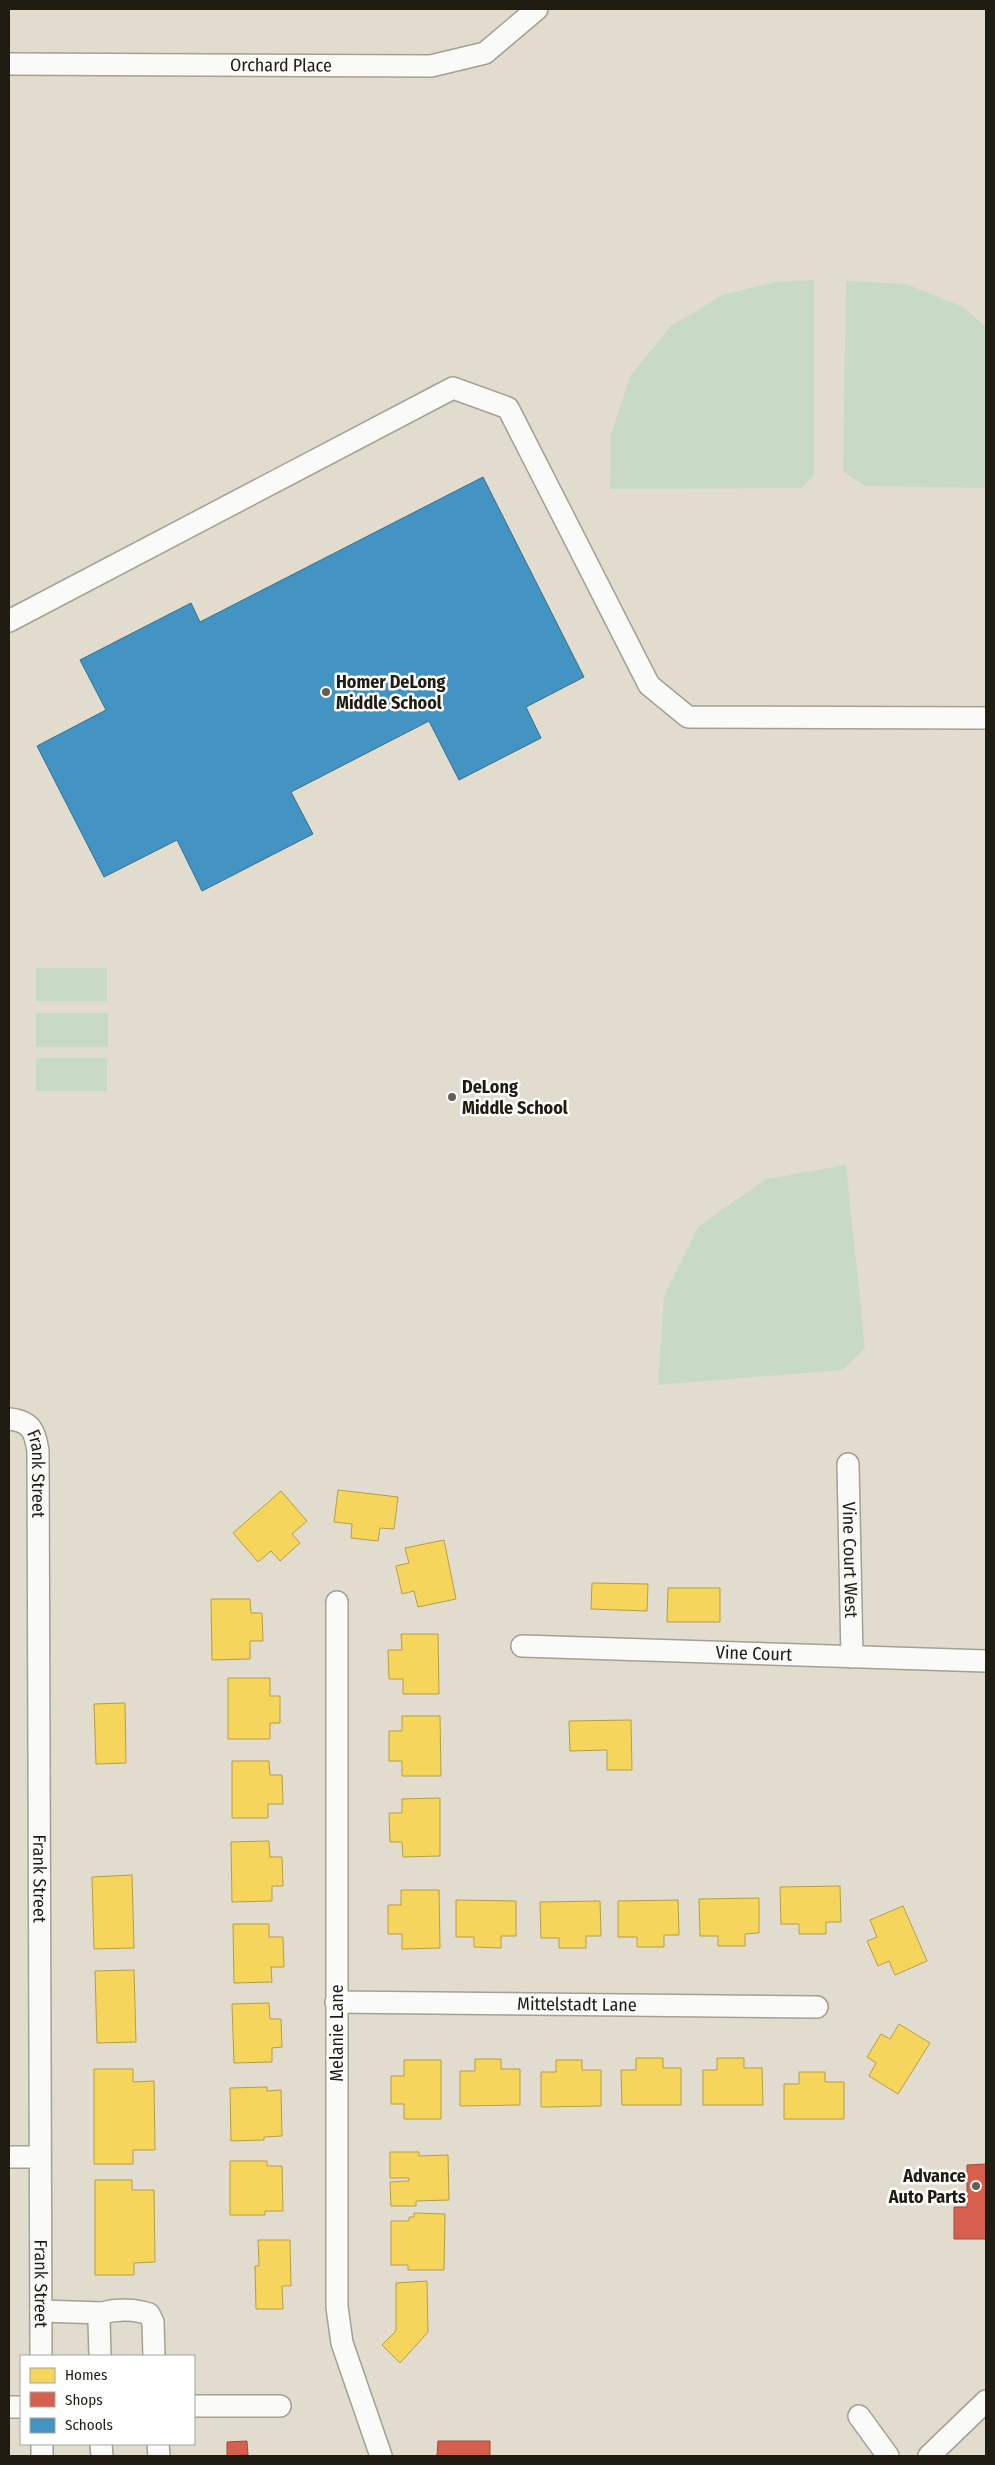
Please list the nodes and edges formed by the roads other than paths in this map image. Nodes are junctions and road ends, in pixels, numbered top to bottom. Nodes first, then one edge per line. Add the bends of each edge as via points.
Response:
1 (537, 9) edge
2 (9, 64) edge
3 (9, 621) edge
4 (986, 718) edge
5 (9, 1419) edge
6 (848, 1464) dead end
7 (337, 1602) dead end
8 (522, 1646) dead end
9 (852, 1657) junction
10 (986, 1662) edge
11 (336, 2002) junction
12 (817, 2007) dead end
13 (9, 2157) edge
14 (40, 2157) junction
15 (41, 2311) junction
16 (102, 2313) junction
17 (41, 2355) edge
18 (100, 2355) edge
19 (154, 2355) edge
20 (986, 2401) edge
21 (195, 2406) edge
22 (280, 2406) dead end
23 (859, 2416) dead end
24 (381, 2456) edge
25 (888, 2456) edge
26 (929, 2456) edge

1 - 2 street, Orchard Place via 485,53 431,66
3 - 4 street via 453,388 508,408 649,686 688,717
5 - 14 street, Frank Street via 29,1425 36,1435 38,1451
6 - 9 street, Vine Court West
7 - 11 street, Melanie Lane
8 - 9 street, Vine Court
9 - 10 street, Vine Court
11 - 12 street, Mittelstadt Lane
11 - 24 street, Melanie Lane via 337,2308 342,2343
13 - 14 street
14 - 15 street, Frank Street
15 - 16 street
15 - 17 street, Frank Street
16 - 18 street via 99,2321
16 - 19 street via 139,2311 149,2314 153,2322
20 - 26 street
21 - 22 street
23 - 25 street

